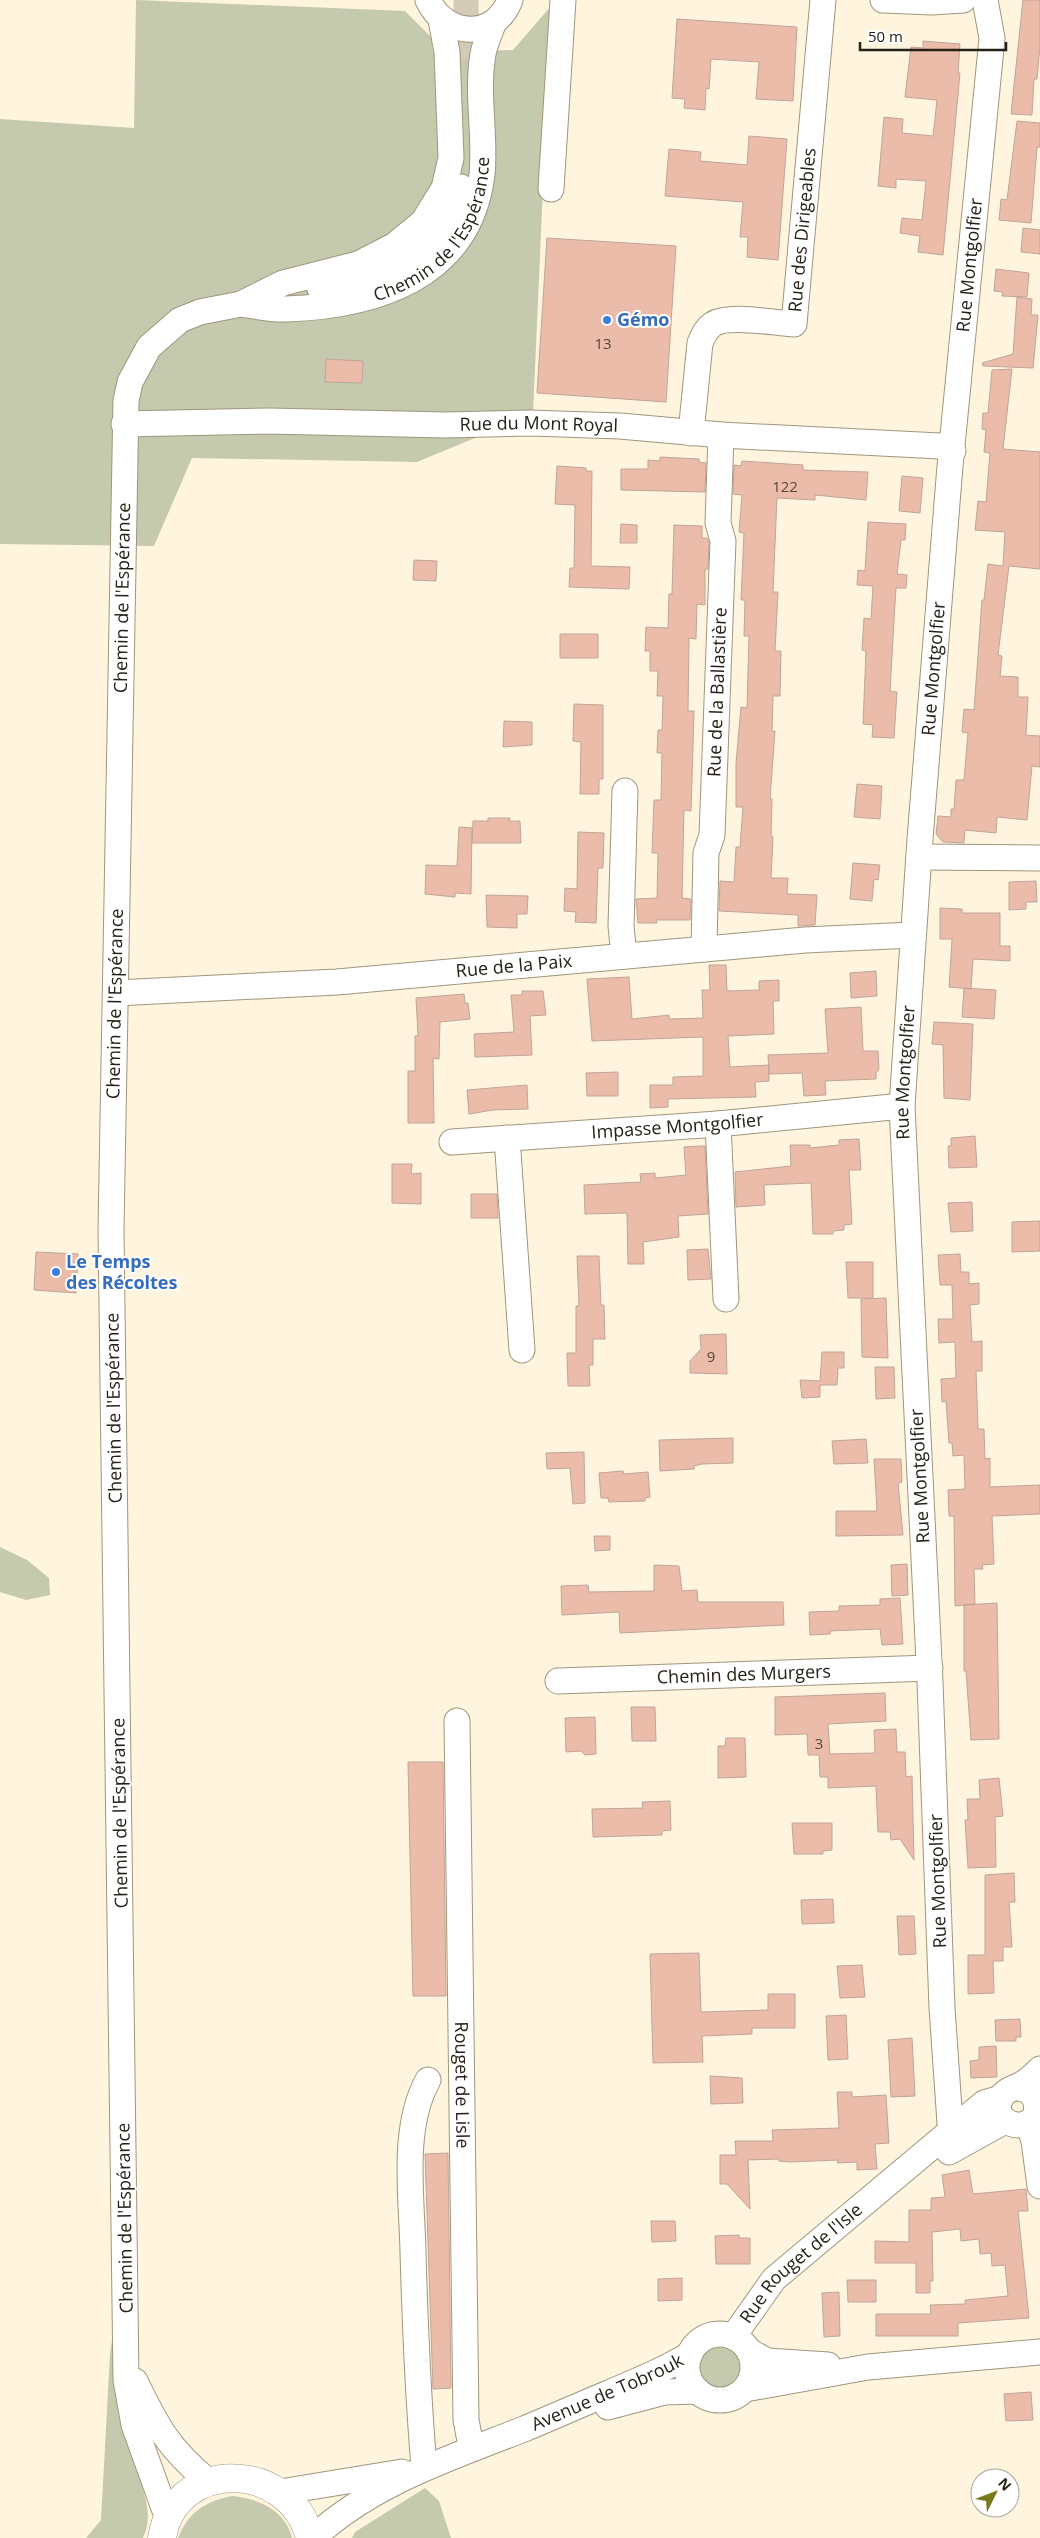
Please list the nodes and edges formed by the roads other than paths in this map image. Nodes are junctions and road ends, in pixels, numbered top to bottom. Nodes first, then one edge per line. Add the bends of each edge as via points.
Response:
1 (563, 0) edge
2 (823, 0) edge
3 (883, 0) edge
4 (963, 0) edge
5 (985, 0) edge
6 (513, 1) edge
7 (434, 10) edge
8 (494, 22) junction
9 (466, 60) tunnel mouth
10 (551, 189) dead end
11 (241, 304) junction
12 (124, 424) junction
13 (690, 433) junction
14 (721, 436) junction
15 (953, 451) junction
16 (625, 791) dead end
17 (918, 857) junction
18 (1040, 858) edge
19 (912, 935) junction
20 (704, 948) junction
21 (624, 956) junction
22 (116, 993) junction
23 (902, 1106) junction
24 (718, 1124) junction
25 (507, 1138) junction
26 (452, 1142) dead end
27 (726, 1300) dead end
28 (522, 1350) dead end
29 (930, 1668) junction
30 (558, 1681) dead end
31 (457, 1721) dead end
32 (1040, 2069) edge
33 (428, 2080) dead end
34 (1021, 2107) edge
35 (958, 2136) junction
36 (1040, 2186) edge
37 (126, 2339) junction
38 (741, 2344) junction
39 (1040, 2352) edge
40 (690, 2354) junction
41 (868, 2367) junction
42 (745, 2389) junction
43 (698, 2391) junction
44 (523, 2429) junction
45 (475, 2447) junction
46 (424, 2467) junction
47 (209, 2482) junction
48 (280, 2492) junction
49 (165, 2529) edge
50 (311, 2538) edge

1 - 10 street
2 - 13 street, Rue des Dirigeables via 794,324 733,319 712,324 704,332
3 - 4 street
5 - 15 street, Rue Montgolfier via 992,38
6 - 8 street
7 - 8 street via 453,27 467,30
7 - 11 street, Chemin de l'Espérance via 447,52 451,158 444,188 433,209 416,228 382,253 350,266 284,283
8 - 11 street, Chemin de l'Espérance via 483,53 479,188 470,216 450,248 409,283 357,302 285,309
9 - 11 street via 463,176 451,211 432,240 406,261 367,280
11 - 12 street, Chemin de l'Espérance via 200,312 180,320 149,347 130,382
12 - 13 street, Rue du Mont Royal via 269,421 445,425 530,423 620,426
12 - 22 street, Chemin de l'Espérance
13 - 14 street, Rue du Mont Royal
14 - 15 street, Rue du Mont Royal via 940,446
14 - 20 street, Rue de la Ballastière via 718,523 723,541 712,835 706,853
15 - 17 street, Rue Montgolfier
16 - 21 street via 621,926
17 - 18 street
17 - 19 street, Rue Montgolfier
19 - 20 street, Rue de la Paix
19 - 23 street, Rue Montgolfier
20 - 21 street, Rue de la Paix
21 - 22 street, Rue de la Paix via 337,982
22 - 37 street, Chemin de l'Espérance via 111,1230
23 - 24 street, Impasse Montgolfier
23 - 29 street, Rue Montgolfier
24 - 25 street, Impasse Montgolfier
24 - 27 street
25 - 26 street, Impasse Montgolfier
25 - 28 street
29 - 30 street, Chemin des Murgers
29 - 35 street, Rue Montgolfier via 942,2008 950,2123
31 - 45 street, Rouget de Lisle via 466,2420 470,2441
32 - 34 street, Rue Rouget de l'Isle
33 - 46 street via 415,2109 411,2166 417,2375
34 - 35 street, Rue Rouget de l'Isle via 984,2103
34 - 36 street via 1034,2141
35 - 38 street, Rue Rouget de l'Isle via 876,2196 774,2280
37 - 47 street, Chemin de l'Espérance via 134,2378 154,2420 180,2457
37 - 49 street, Chemin de l'Espérance via 126,2380 134,2424
38 - 40 street, Avenue de Tobrouk via 719,2334 699,2342
38 - 41 street, Avenue de Tobrouk via 767,2361
38 - 42 street via 753,2366
39 - 41 street, Avenue de Tobrouk
40 - 43 street, Avenue de Tobrouk via 689,2378
40 - 44 street, Avenue de Tobrouk via 660,2372
41 - 42 street, Avenue de Tobrouk
42 - 43 street, Avenue de Tobrouk via 722,2399 705,2396
43 - 44 street, Avenue de Tobrouk via 665,2392
44 - 45 street, Avenue de Tobrouk
45 - 46 street, Avenue de Tobrouk
46 - 48 street, Avenue de Tobrouk
46 - 50 street, Avenue de Tobrouk via 363,2501
47 - 48 main road via 246,2478
47 - 49 main road via 185,2497
48 - 50 main road via 297,2509

